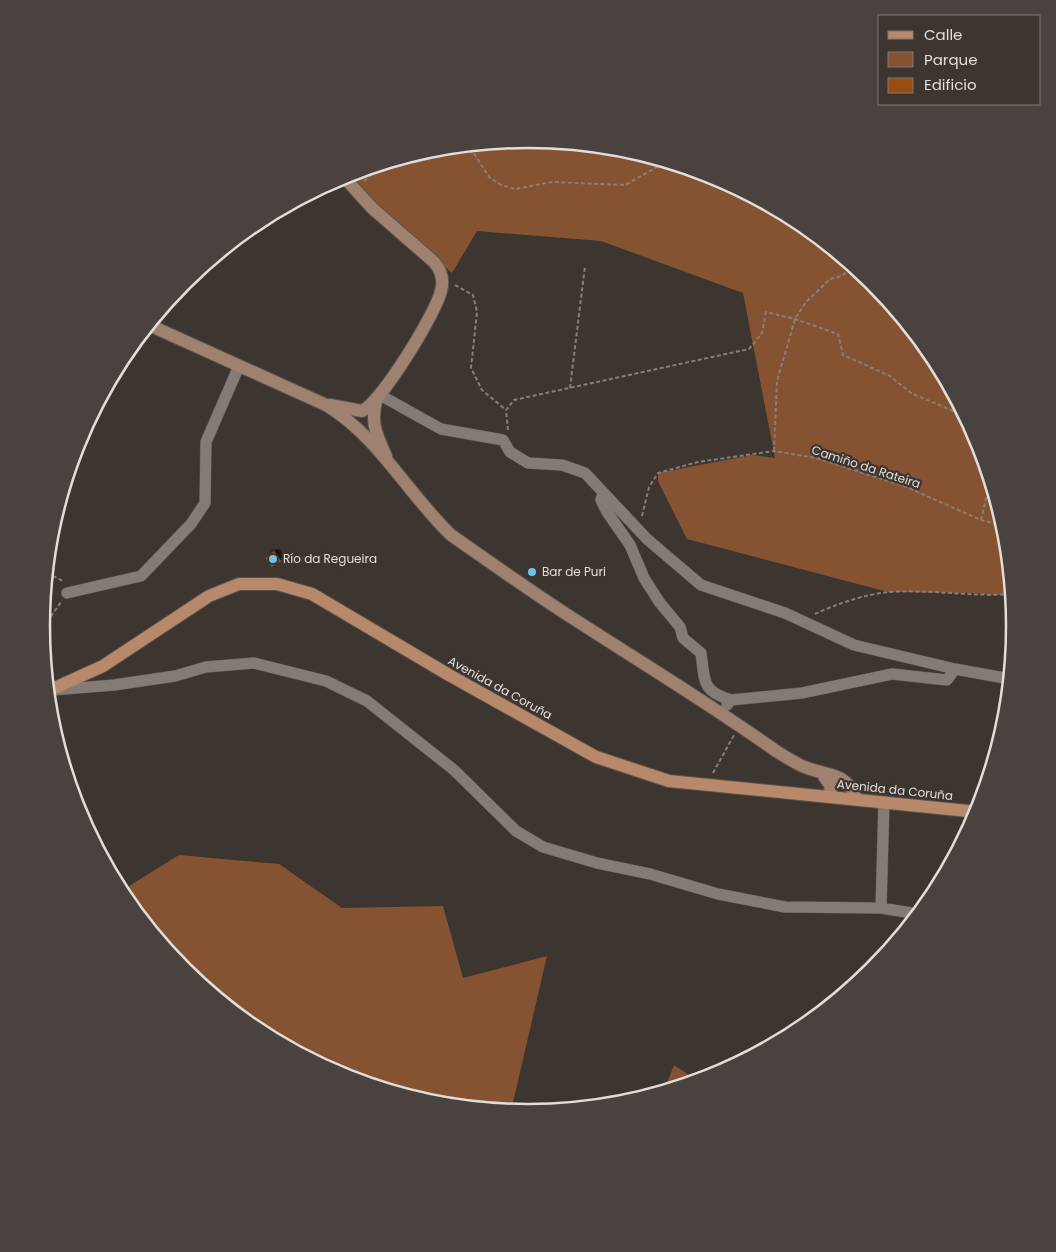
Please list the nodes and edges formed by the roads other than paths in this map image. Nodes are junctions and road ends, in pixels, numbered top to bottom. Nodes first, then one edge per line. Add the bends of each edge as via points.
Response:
1 (349, 182) edge
2 (156, 327) edge
3 (239, 366) junction
4 (379, 397) junction
5 (326, 404) junction
6 (362, 410) junction
7 (373, 420) junction
8 (348, 421) junction
9 (364, 437) junction
10 (390, 466) junction
11 (603, 493) junction
12 (68, 593) dead end
13 (955, 669) junction
14 (1003, 678) edge
15 (54, 688) edge
16 (54, 690) edge
17 (731, 700) junction
18 (720, 712) junction
19 (821, 772) junction
20 (831, 793) junction
21 (855, 794) junction
22 (884, 802) junction
23 (969, 811) edge
24 (881, 908) junction
25 (910, 913) edge

1 - 4 street via 372,208 434,262 442,278 436,306 422,333
2 - 3 street
3 - 5 street
3 - 12 street via 206,442 205,503 191,524 140,576
4 - 6 street
4 - 7 street
4 - 11 street via 441,429 503,440 510,452 528,463 562,465 585,473
5 - 6 street
5 - 8 street
6 - 7 street
6 - 8 street
7 - 9 street via 372,428
7 - 10 street
8 - 9 street
9 - 10 street
10 - 18 street via 451,535 559,610
11 - 13 street via 647,540 701,585 785,613 854,645
11 - 17 street via 601,500 630,545 644,578 680,627 684,638 701,653 706,685 716,696
13 - 14 street
13 - 17 street via 947,680 892,674 802,693
15 - 20 main road, Avenida da Coruña via 103,666 209,596 239,584 277,584 312,594 596,757 669,781
16 - 24 street via 114,685 175,676 206,667 254,663 326,681 367,701 454,770 516,831 543,847 597,864 785,907
17 - 18 street
18 - 19 street via 779,753
19 - 20 street via 828,780
19 - 21 street via 847,782
20 - 21 main road, Avenida da Coruña
21 - 22 main road, Avenida da Coruña
22 - 23 main road, Avenida da Coruña
22 - 24 street
24 - 25 street

